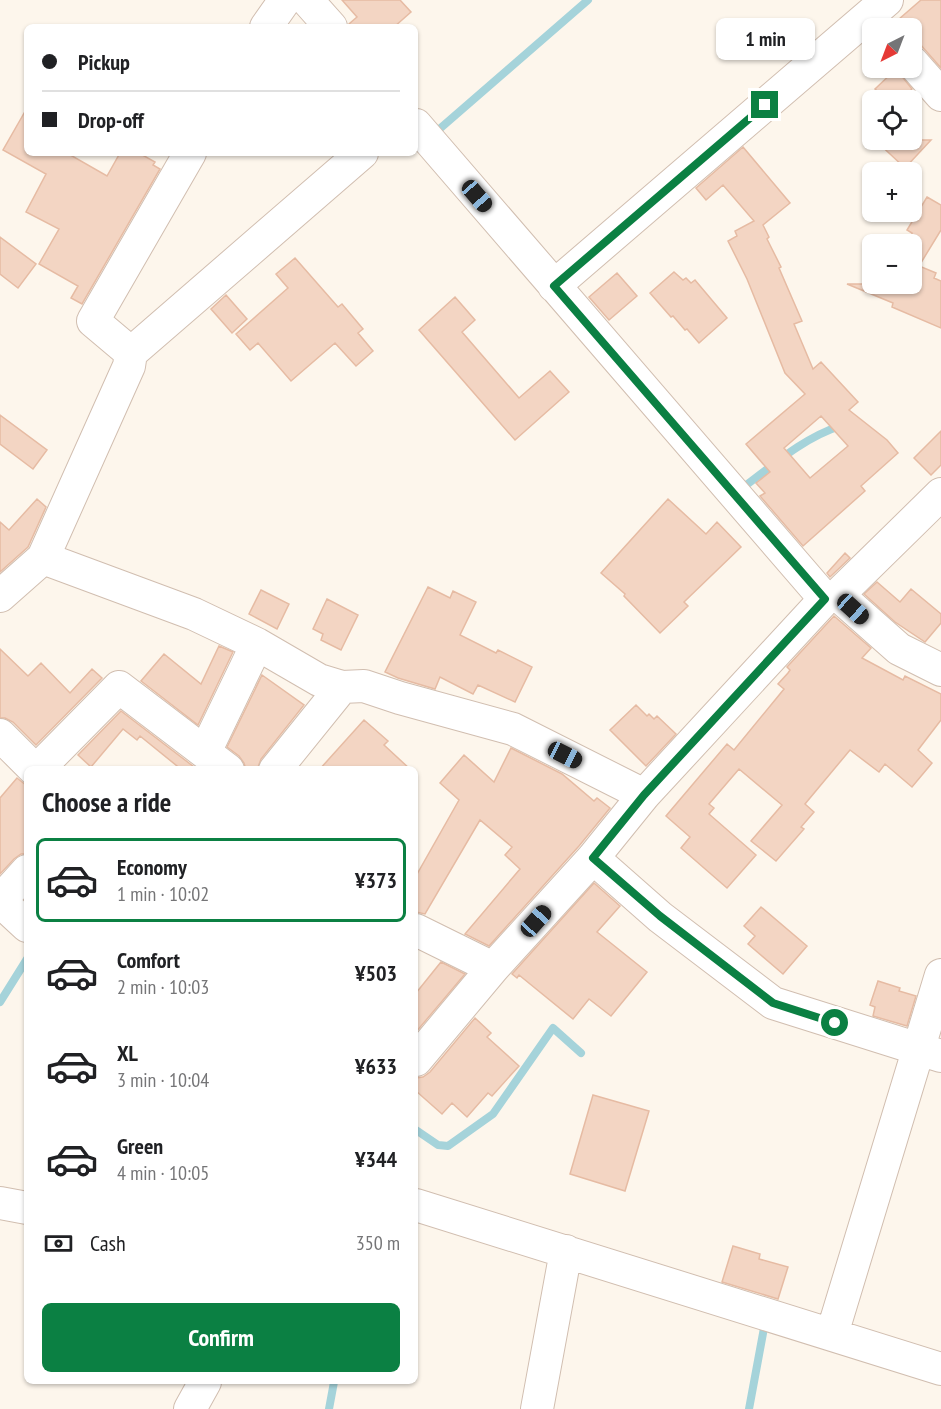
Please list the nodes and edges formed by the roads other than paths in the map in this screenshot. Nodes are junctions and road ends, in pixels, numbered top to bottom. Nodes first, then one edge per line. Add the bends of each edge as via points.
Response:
1 (285, 0) edge
2 (307, 0) edge
3 (875, 11) edge
4 (268, 24) edge
5 (328, 24) edge
6 (922, 73) edge
7 (941, 95) edge
8 (418, 127) edge
9 (188, 156) edge
10 (359, 156) edge
11 (554, 286) junction
12 (131, 353) junction
13 (941, 494) edge
14 (43, 558) junction
15 (0, 596) edge
16 (832, 597) junction
17 (257, 644) junction
18 (941, 670) edge
19 (342, 687) junction
20 (0, 735) edge
21 (216, 761) edge
22 (32, 766) edge
23 (40, 766) edge
24 (278, 766) edge
25 (644, 795) junction
26 (593, 858) junction
27 (24, 874) edge
28 (0, 901) edge
29 (24, 923) edge
30 (418, 931) edge
31 (492, 968) junction
32 (941, 975) edge
33 (930, 1052) edge
34 (418, 1058) edge
35 (0, 1203) edge
36 (418, 1206) edge
37 (24, 1207) edge
38 (566, 1251) junction
39 (832, 1334) junction
40 (941, 1369) edge
41 (204, 1384) edge
42 (190, 1409) edge
43 (537, 1409) edge

1 - 4 street
2 - 5 street
3 - 11 street
6 - 7 street
8 - 11 street
9 - 12 street via 93,321
10 - 12 street
11 - 16 street
12 - 14 street via 129,366
13 - 16 street
14 - 15 street
14 - 17 street via 194,614
16 - 18 street via 899,649
16 - 25 street
17 - 19 street via 319,680
17 - 21 street
19 - 24 street
19 - 25 street via 364,686 513,729
20 - 22 street
21 - 23 street via 119,687
25 - 26 street
26 - 31 street
26 - 33 street via 660,916 773,1003
27 - 28 street
28 - 29 street
30 - 31 street
31 - 34 street
32 - 33 street
33 - 39 street
35 - 37 street
36 - 38 street
38 - 39 street
38 - 43 street
39 - 40 street
41 - 42 street

